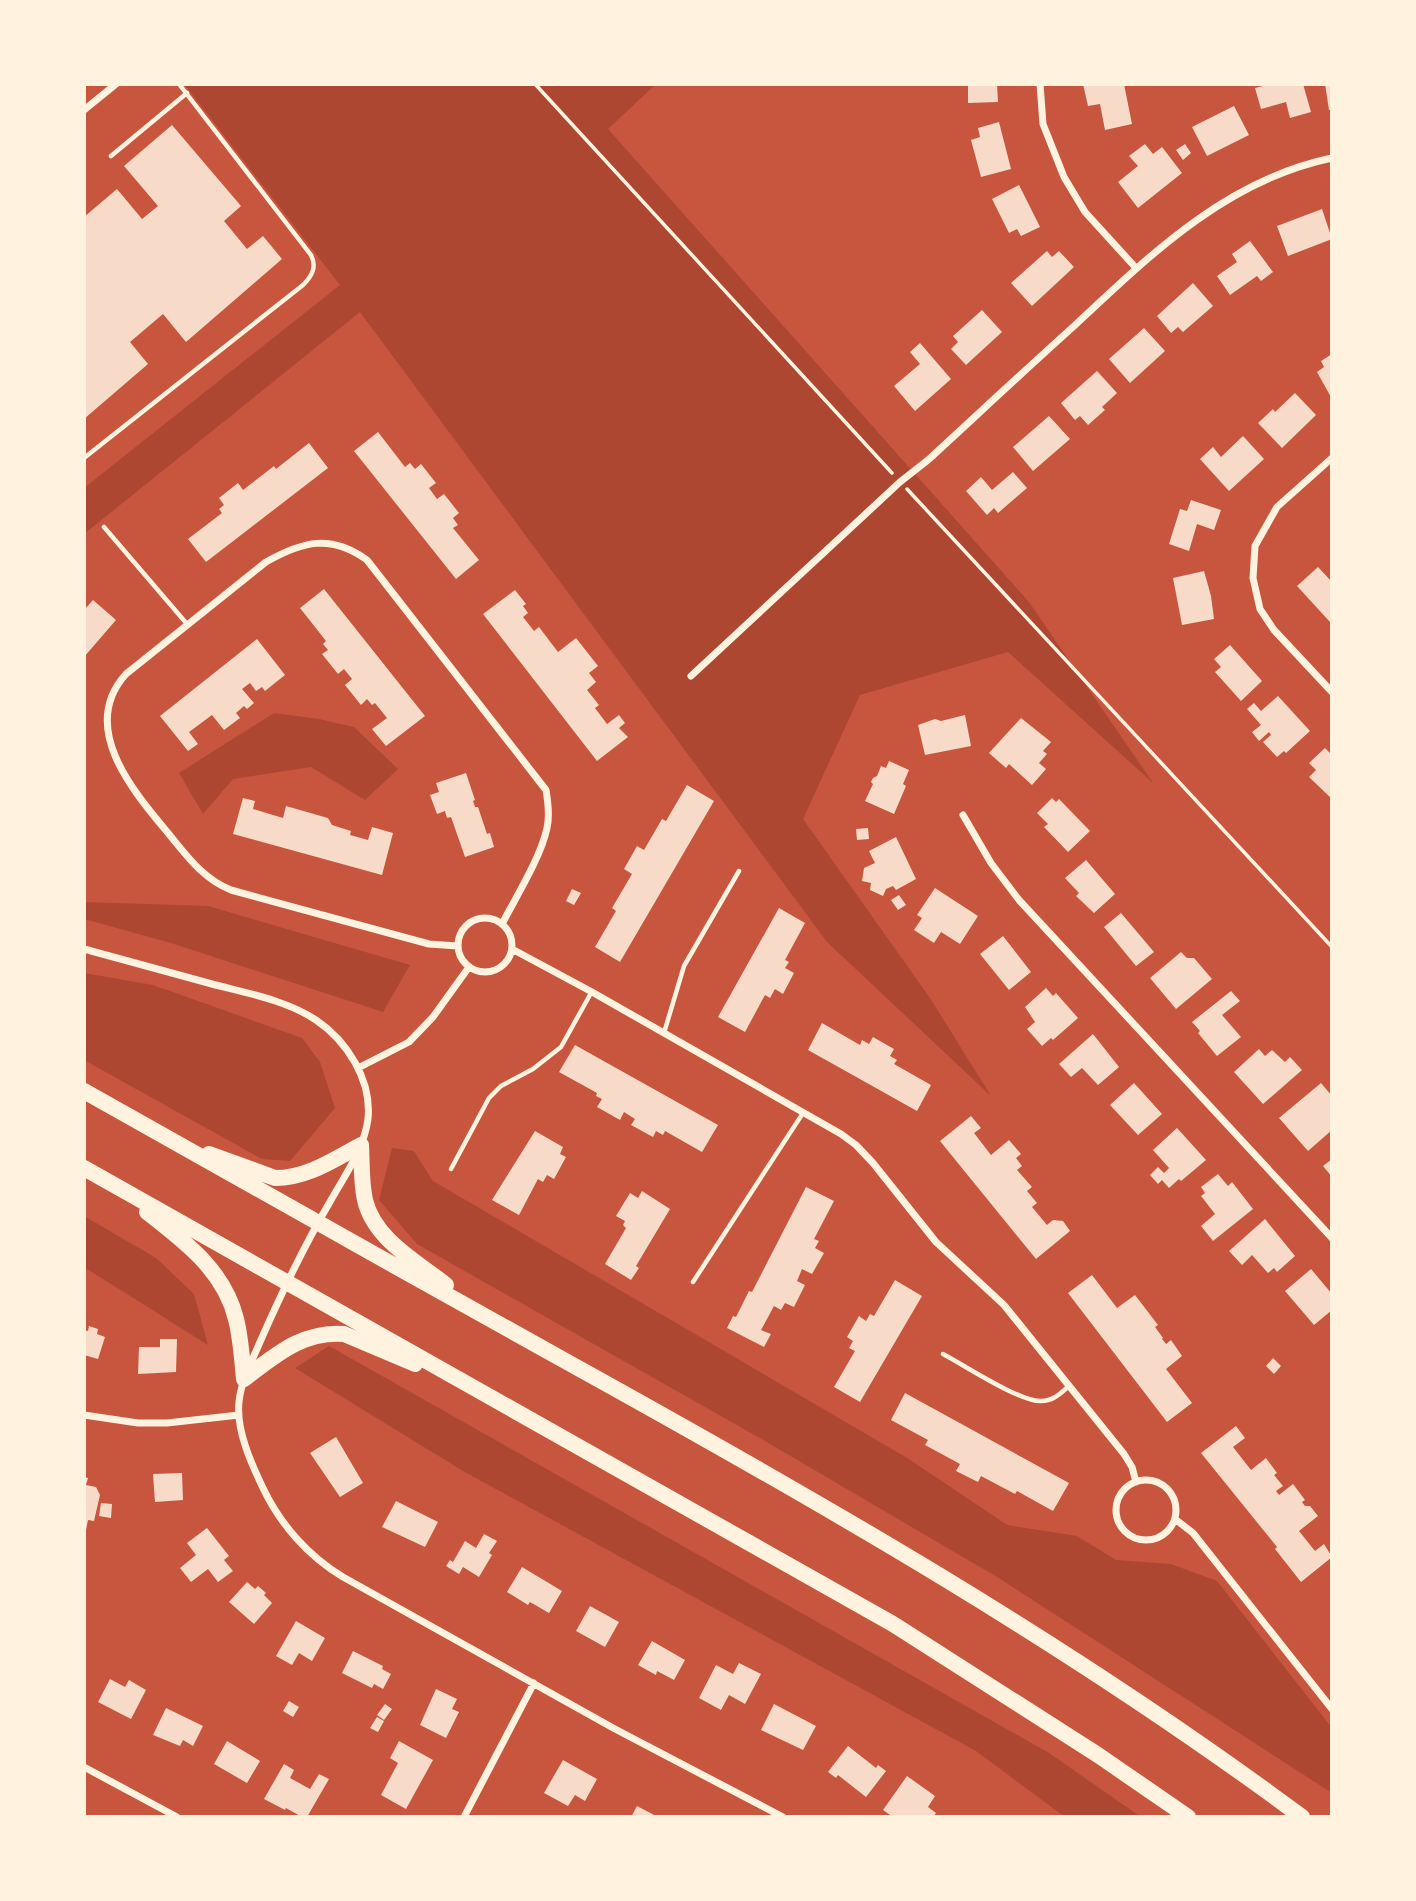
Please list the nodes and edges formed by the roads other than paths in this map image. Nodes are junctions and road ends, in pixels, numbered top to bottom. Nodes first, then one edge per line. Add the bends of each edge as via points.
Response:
1 (116, 84) edge
2 (178, 84) edge
3 (1040, 84) edge
4 (187, 93) junction
5 (84, 110) edge
6 (111, 156) dead end
7 (1332, 158) edge
8 (1136, 268) junction
9 (84, 458) edge
10 (1332, 458) edge
11 (104, 527) dead end
12 (187, 624) junction
13 (691, 676) dead end
14 (1332, 692) edge
15 (963, 815) dead end
16 (738, 871) dead end
17 (502, 924) junction
18 (458, 946) junction
19 (84, 949) edge
20 (512, 949) junction
21 (469, 967) junction
22 (592, 992) junction
23 (664, 1033) junction
24 (358, 1068) junction
25 (84, 1091) edge
26 (804, 1112) junction
27 (179, 1145) junction
28 (361, 1145) junction
29 (84, 1168) edge
30 (451, 1169) dead end
31 (116, 1186) junction
32 (318, 1223) junction
33 (1332, 1238) edge
34 (287, 1282) junction
35 (692, 1282) dead end
36 (483, 1315) junction
37 (943, 1354) dead end
38 (244, 1379) junction
39 (466, 1384) junction
40 (1069, 1385) junction
41 (84, 1415) edge
42 (239, 1415) junction
43 (1136, 1482) junction
44 (1175, 1519) junction
45 (534, 1683) junction
46 (1332, 1709) edge
47 (84, 1767) edge
48 (174, 1816) edge
49 (464, 1817) edge
50 (783, 1817) edge
51 (1188, 1817) edge
52 (1302, 1817) edge

1 - 5 street
2 - 4 lane
3 - 8 street via 1043,124 1064,177 1085,212
4 - 6 lane
4 - 9 lane via 311,255 314,269 303,285
7 - 8 street via 1256,183 1205,212
8 - 13 street
10 - 14 street via 1276,508 1255,545 1253,578 1260,609
11 - 12 lane
12 - 17 street via 291,548 338,545 367,560 546,790 547,829
12 - 18 street via 118,683 111,697 108,727 126,779 201,872 231,890 429,944
15 - 33 street via 1019,900
16 - 23 lane via 684,966
17 - 18 street via 486,918 474,921 461,934
17 - 20 street via 511,937
18 - 21 street
19 - 24 street via 277,1002 329,1030
20 - 21 street via 506,962 495,970
20 - 22 street
21 - 24 street via 409,1042
22 - 23 street
22 - 30 lane via 561,1047 489,1098
23 - 26 street
24 - 28 street via 368,1116
25 - 27 highway
26 - 35 lane
26 - 40 street via 856,1145 936,1242 1004,1304
27 - 28 highway via 275,1178 305,1174
27 - 32 highway
28 - 32 street
28 - 36 highway via 365,1199 379,1229
29 - 31 highway
31 - 34 highway
31 - 38 highway via 214,1271 236,1318
32 - 34 street
32 - 36 highway
34 - 38 street
34 - 39 highway
36 - 52 highway via 936,1572 1166,1718
37 - 40 lane via 1037,1401 1052,1399
38 - 39 highway via 294,1343 331,1333 356,1338
38 - 42 street
39 - 51 highway via 893,1624
40 - 43 street via 1128,1459
41 - 42 street via 138,1423
42 - 45 street via 251,1463 267,1497 317,1559
43 - 44 street via 1152,1480 1167,1488 1175,1502
43 - 44 street via 1118,1498 1115,1515 1122,1530 1135,1539 1152,1540 1166,1533
44 - 46 street via 1193,1534
45 - 49 street
45 - 50 street
47 - 48 street

